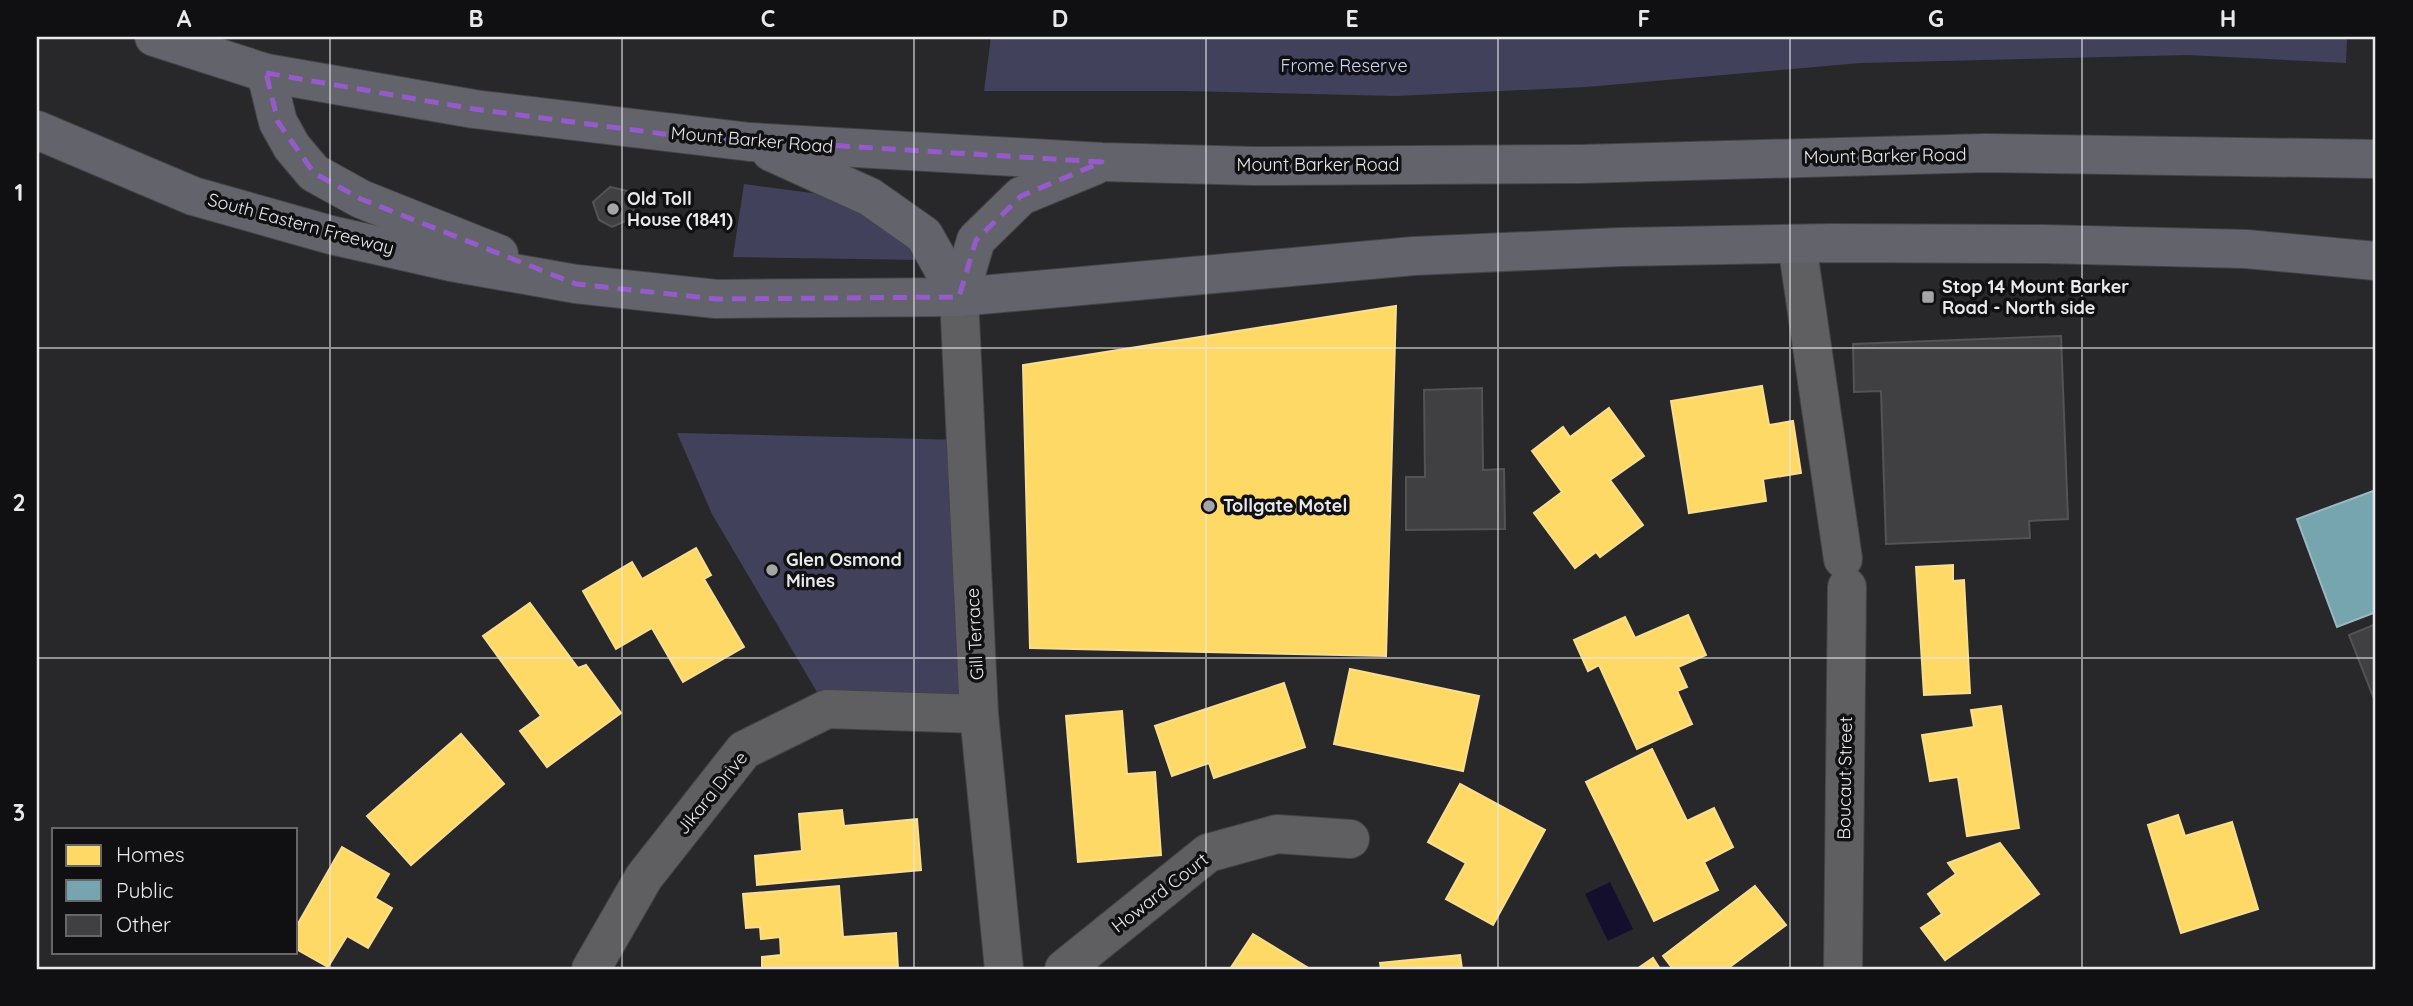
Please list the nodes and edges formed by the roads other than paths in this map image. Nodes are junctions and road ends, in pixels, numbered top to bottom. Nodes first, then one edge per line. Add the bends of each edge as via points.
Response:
1 (154, 37) edge
2 (266, 73) junction
3 (37, 130) edge
4 (750, 142) junction
5 (2376, 159) edge
6 (1102, 162) junction
7 (1797, 244) junction
8 (2376, 261) edge
9 (576, 284) junction
10 (959, 297) junction
11 (979, 714) junction
12 (1350, 839) dead end
13 (1004, 968) edge
14 (591, 969) edge
15 (1044, 969) edge
16 (1064, 969) edge
17 (1843, 969) edge

1 - 2 highway
2 - 4 highway, Mount Barker Road via 474,109
2 - 9 highway via 278,122 314,173 361,199
3 - 9 highway, South Eastern Freeway via 193,196 331,235
4 - 6 highway, Mount Barker Road
4 - 10 highway via 870,197 925,235
5 - 6 highway, Mount Barker Road via 1986,153 1568,164
6 - 10 highway via 1021,196 976,240
7 - 8 highway via 2246,249
7 - 10 highway via 1414,256
7 - 17 street, Boucaut Street via 1845,573
9 - 10 highway via 716,299
10 - 11 street, Gill Terrace
11 - 13 street, Gill Terrace
11 - 14 street, Jikara Drive via 827,709 744,750 644,877
12 - 16 street, Howard Court via 1277,834 1208,853
13 - 15 street

